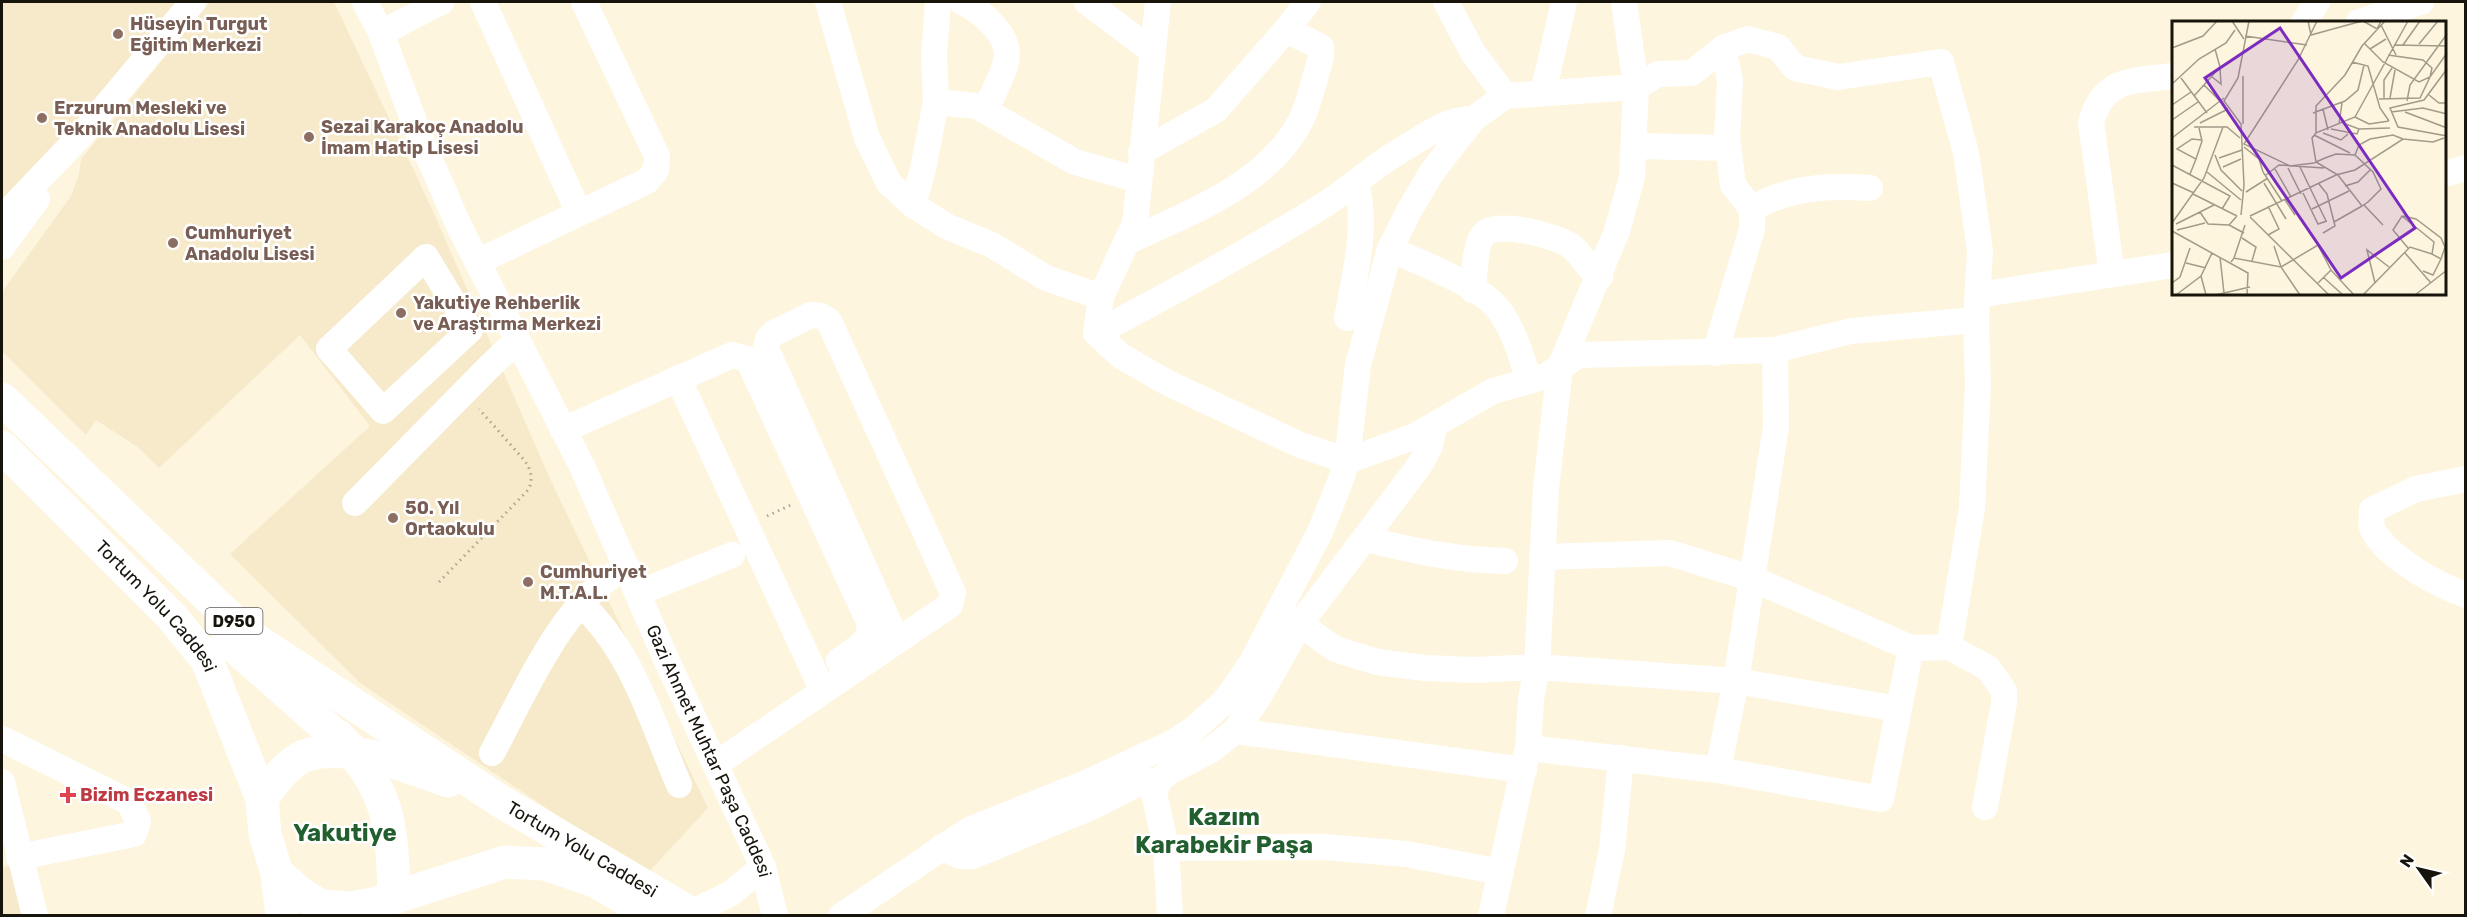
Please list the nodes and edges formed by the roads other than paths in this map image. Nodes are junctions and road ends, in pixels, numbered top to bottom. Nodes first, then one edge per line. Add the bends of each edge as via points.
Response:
1 (194, 2) edge
2 (365, 2) edge
3 (441, 2) edge
4 (483, 2) edge
5 (585, 2) edge
6 (828, 2) edge
7 (938, 2) edge
8 (962, 2) edge
9 (1087, 2) edge
10 (1178, 2) edge
11 (1308, 2) edge
12 (1446, 2) edge
13 (1564, 2) edge
14 (1624, 2) edge
15 (2318, 2) edge
16 (2421, 2) edge
17 (1156, 8) edge
18 (2305, 21) edge
19 (2362, 21) edge
20 (1286, 30) junction
21 (381, 33) junction
22 (1723, 48) junction
23 (1151, 50) junction
24 (2172, 76) edge
25 (1636, 87) junction
26 (1543, 93) junction
27 (1505, 96) junction
28 (936, 102) junction
29 (986, 110) junction
30 (1473, 119) junction
31 (83, 133) junction
32 (1635, 146) junction
33 (1728, 148) junction
34 (1141, 152) junction
35 (2466, 168) edge
36 (2446, 174) edge
37 (1139, 180) junction
38 (1356, 183) junction
39 (1870, 188) dead end
40 (913, 205) junction
41 (1752, 209) junction
42 (579, 213) junction
43 (2, 218) edge
44 (1126, 242) junction
45 (2, 247) edge
46 (1390, 249) junction
47 (477, 262) junction
48 (2172, 265) edge
49 (2112, 274) junction
50 (1600, 277) junction
51 (1473, 290) junction
52 (1101, 297) junction
53 (1977, 307) junction
54 (1347, 318) dead end
55 (1096, 333) junction
56 (518, 344) junction
57 (1775, 350) junction
58 (1715, 353) junction
59 (438, 360) junction
60 (1560, 367) junction
61 (678, 378) junction
62 (1529, 381) junction
63 (464, 392) junction
64 (2, 421) edge
65 (1434, 427) junction
66 (563, 430) junction
67 (1347, 461) junction
68 (2466, 479) edge
69 (355, 503) dead end
70 (1366, 539) junction
71 (732, 555) dead end
72 (1542, 557) junction
73 (1505, 561) dead end
74 (627, 567) junction
75 (1754, 579) junction
76 (638, 593) junction
77 (2466, 595) edge
78 (580, 603) junction
79 (1300, 624) junction
80 (247, 634) junction
81 (897, 641) junction
82 (1949, 647) junction
83 (1911, 648) junction
84 (1537, 667) junction
85 (1736, 681) junction
86 (820, 684) junction
87 (1898, 709) junction
88 (1235, 731) junction
89 (2, 739) edge
90 (354, 752) junction
91 (492, 753) dead end
92 (1621, 758) junction
93 (1526, 759) junction
94 (716, 764) junction
95 (1718, 770) junction
96 (1159, 780) junction
97 (2, 782) edge
98 (679, 785) dead end
99 (262, 799) junction
100 (500, 801) junction
101 (1985, 807) dead end
102 (942, 847) junction
103 (1166, 848) junction
104 (19, 857) junction
105 (763, 867) junction
106 (1501, 872) junction
107 (277, 873) junction
108 (392, 907) edge
109 (645, 913) edge
110 (693, 914) edge
111 (35, 915) edge
112 (282, 915) edge
113 (776, 915) edge
114 (841, 915) edge
115 (1170, 915) edge
116 (1491, 915) edge
117 (1598, 915) edge

1 - 31 street
2 - 21 street, Gazi Ahmet Muhtar Paşa Caddesi
3 - 21 street
4 - 42 street
5 - 42 street via 657,163 647,181
6 - 40 street via 867,138 889,183
7 - 28 street
8 - 29 street via 997,29 1005,46 1006,60
9 - 23 street
10 - 17 street
11 - 20 street
12 - 27 street via 1472,51
13 - 26 street
14 - 25 street
15 - 18 street
16 - 19 street
17 - 23 street
20 - 34 street via 1216,110
20 - 44 street via 1321,48 1299,123 1271,160 1218,199
21 - 47 street, Gazi Ahmet Muhtar Paşa Caddesi via 419,135
22 - 25 street via 1692,73 1658,74
22 - 33 street via 1730,80
22 - 53 street via 1748,39 1778,47 1795,68 1838,77 1941,62 1966,153 1980,252
23 - 34 street
24 - 49 street via 2119,83 2102,98 2093,114 2091,123
25 - 26 street
25 - 32 street
26 - 27 street
27 - 30 street
28 - 29 street
28 - 40 street
29 - 37 street via 1076,162
30 - 38 street via 1460,118 1443,126 1393,155
30 - 46 street via 1432,172
31 - 43 street
31 - 45 street
32 - 33 street
32 - 50 street via 1629,188
33 - 41 street via 1733,185
34 - 37 street
35 - 36 street
37 - 44 street via 1135,223
38 - 54 street via 1361,200 1360,229
38 - 55 street via 1254,249
39 - 41 street via 1840,186 1790,192
40 - 52 street via 1046,278
41 - 58 street via 1752,229
42 - 47 street
44 - 52 street
46 - 51 street
46 - 67 street via 1358,365
47 - 56 street, Gazi Ahmet Muhtar Paşa Caddesi
48 - 49 street
49 - 53 street
50 - 51 street via 1564,242 1532,232 1495,228 1480,241
50 - 60 street
51 - 62 street via 1500,311
52 - 55 street
53 - 57 street
53 - 82 street via 1972,508
55 - 67 street via 1121,356 1168,383 1298,444
56 - 63 street
56 - 66 street, Gazi Ahmet Muhtar Paşa Caddesi
57 - 58 street
57 - 75 street via 1776,427
58 - 60 street via 1579,355
59 - 59 street via 470,330 426,257 329,349 383,411
59 - 63 street
60 - 62 street
60 - 72 street
61 - 66 street
61 - 86 street
61 - 86 street via 732,355 748,359 812,495 871,629 864,643
62 - 65 street via 1493,392
63 - 69 street
64 - 80 main road, Tortum Yolu Caddesi / D950
64 - 90 main road via 239,652
64 - 99 main road, Tortum Yolu Caddesi / D950 via 207,660
65 - 67 street
65 - 70 street via 1430,446 1419,466
66 - 74 street, Gazi Ahmet Muhtar Paşa Caddesi
67 - 102 street via 1320,532 1252,662 1223,703 1174,742 969,830
68 - 77 street via 2416,489 2372,510 2372,531 2390,552 2448,589
70 - 73 street via 1425,554
70 - 79 street
71 - 76 street
72 - 75 street via 1670,553
72 - 84 street
74 - 76 street, Gazi Ahmet Muhtar Paşa Caddesi
74 - 78 street via 602,581
75 - 83 street
75 - 85 street
76 - 94 street, Gazi Ahmet Muhtar Paşa Caddesi
78 - 91 street
78 - 98 street via 603,626 624,658
79 - 84 street via 1335,649 1377,662 1474,670
79 - 88 street
80 - 90 main road, Tortum Yolu Caddesi
80 - 100 main road, Tortum Yolu Caddesi / D950
81 - 81 street via 950,605 953,593 829,321 812,315 774,333 766,348
81 - 86 street
82 - 83 street
82 - 101 street via 1988,668 2004,691 2002,723
83 - 87 street
84 - 85 street
84 - 93 street
85 - 87 street
85 - 95 street
86 - 94 street
87 - 95 street via 1881,799
88 - 93 street
88 - 96 street
89 - 104 street via 129,802 138,821 134,834
90 - 99 main road, Tortum Yolu Caddesi via 304,756 284,770
90 - 100 main road, Tortum Yolu Caddesi via 416,769
90 - 108 main road, Tortum Yolu Caddesi via 385,805 393,848
92 - 93 street
92 - 95 street
92 - 117 street via 1612,850
93 - 106 street
94 - 105 street, Gazi Ahmet Muhtar Paşa Caddesi
96 - 102 street via 1139,783 973,856 960,856
96 - 103 street via 1154,793
97 - 104 street
99 - 107 main road, Tortum Yolu Caddesi / D950 via 265,834
100 - 110 main road, Tortum Yolu Caddesi
102 - 114 street
103 - 106 street via 1325,847 1406,854
103 - 115 street
104 - 111 street
105 - 110 street via 730,894
105 - 113 street, Gazi Ahmet Muhtar Paşa Caddesi
106 - 116 street
107 - 108 main road, Tortum Yolu Caddesi via 321,906
107 - 112 main road
108 - 109 main road, Tortum Yolu Caddesi via 505,862 545,864 597,882

